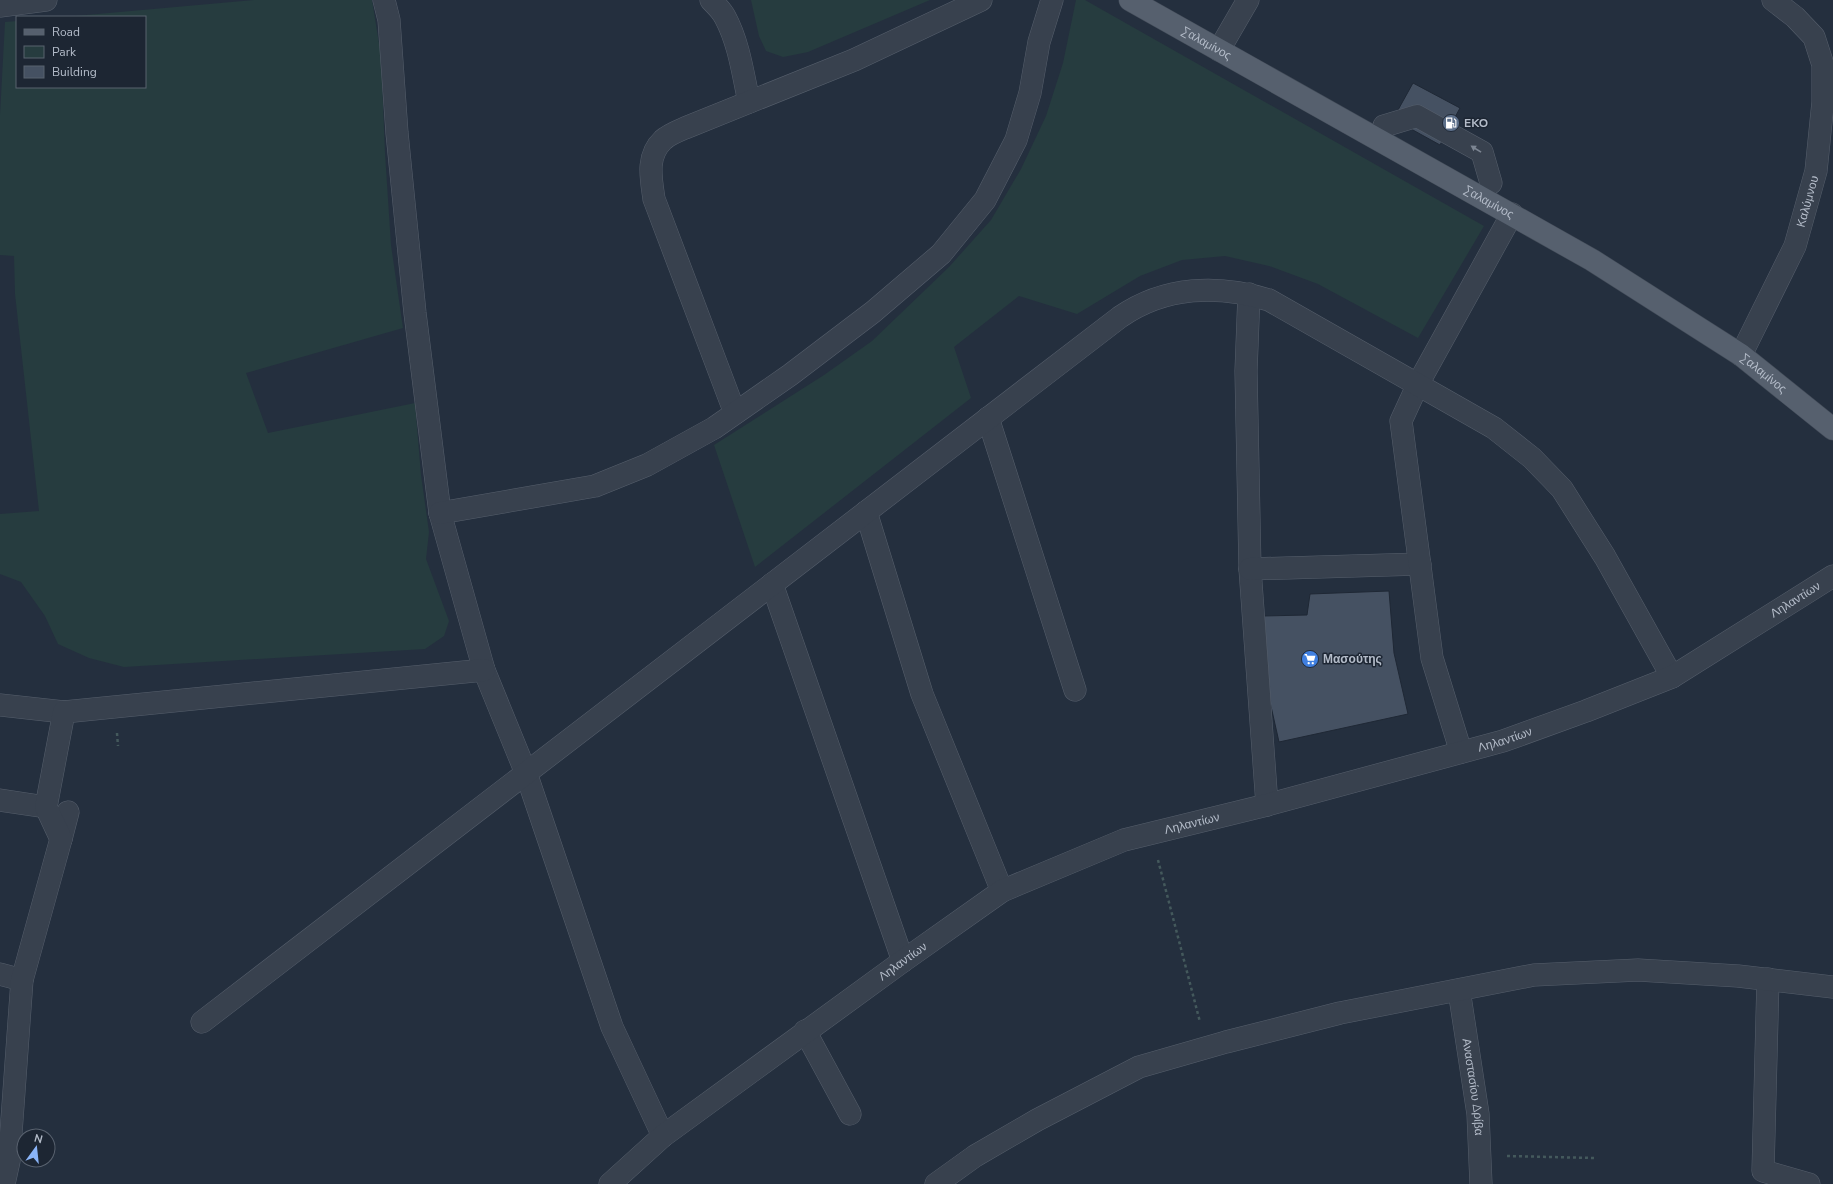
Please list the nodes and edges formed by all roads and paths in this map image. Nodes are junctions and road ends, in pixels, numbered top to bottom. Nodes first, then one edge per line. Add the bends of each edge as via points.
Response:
1 (46, 0) edge
2 (384, 0) edge
3 (711, 0) edge
4 (981, 0) edge
5 (1052, 0) edge
6 (1130, 0) edge
7 (1248, 0) edge
8 (1773, 0) edge
9 (0, 6) edge
10 (1220, 50) junction
11 (749, 102) junction
12 (1384, 126) dead end
13 (1491, 183) dead end
14 (1512, 214) junction
15 (1249, 294) junction
16 (1741, 355) junction
17 (1418, 384) junction
18 (735, 413) junction
19 (988, 418) junction
20 (1833, 428) edge
21 (866, 512) junction
22 (440, 513) junction
23 (1420, 564) junction
24 (1250, 570) junction
25 (1833, 576) edge
26 (772, 584) junction
27 (484, 670) junction
28 (1672, 677) junction
29 (1075, 690) dead end
30 (0, 705) edge
31 (64, 712) junction
32 (1461, 752) junction
33 (526, 773) junction
34 (0, 800) edge
35 (1268, 805) junction
36 (46, 807) junction
37 (68, 812) dead end
38 (1151, 833) junction
39 (61, 839) junction
40 (1002, 891) junction
41 (903, 960) junction
42 (0, 974) edge
43 (1768, 979) junction
44 (22, 980) junction
45 (1833, 987) edge
46 (1459, 990) junction
47 (202, 1022) dead end
48 (806, 1031) junction
49 (1207, 1047) junction
50 (850, 1114) dead end
51 (663, 1136) junction
52 (1480, 1155) junction
53 (1594, 1158) dead end
54 (4, 1184) edge
55 (610, 1184) edge
56 (936, 1184) edge
57 (1481, 1184) edge
58 (1809, 1184) edge

1 - 9 street
2 - 22 street via 389,20 397,133 415,313
3 - 11 street via 725,16 741,61
4 - 11 street via 854,60
5 - 18 street via 1039,42 1030,93 1016,140 985,200 941,254 873,312 790,376
6 - 10 main road, Σαλαμίνος
7 - 10 street
8 - 16 street, Καλύμνου via 1795,17 1814,37 1823,65 1823,102 1816,171 1795,246
10 - 14 main road, Σαλαμίνος
11 - 18 street via 664,139 653,153 650,172 654,199
13 -> 12 street via 1482,152 1418,116
14 - 16 main road, Σαλαμίνος via 1592,260
14 - 17 street
15 - 17 street via 1276,304
15 - 19 street via 1219,289 1198,290 1167,295 1140,306 1120,317
15 - 24 street via 1246,371
16 - 20 main road, Σαλαμίνος
17 - 23 street via 1401,421
17 - 28 street via 1502,434 1532,458 1558,485 1605,557
18 - 22 street via 714,428 647,465 595,486
19 - 21 street
19 - 29 street
21 - 26 street
21 - 40 street via 922,694
22 - 27 street
23 - 24 street
23 - 32 street via 1432,658
24 - 35 street
25 - 28 street, Ληλαντίων
26 - 33 street
26 - 41 street
27 - 31 street
27 - 33 street
28 - 32 street, Ληλαντίων via 1503,741
30 - 31 street
31 - 36 street
32 - 35 street, Ληλαντίων
33 - 47 street
33 - 51 street via 612,1027
34 - 36 street
35 - 38 street, Ληλαντίων
36 - 39 street
37 - 39 street
38 - 40 street, Ληλαντίων via 1124,840
38 - 49 path
39 - 44 street
40 - 41 street, Ληλαντίων
41 - 48 street, Ληλαντίων
42 - 44 street
43 - 45 street
43 - 46 street via 1638,970 1534,974
43 - 58 street via 1763,1171
44 - 54 street via 9,1161
46 - 49 street via 1340,1014
46 - 52 street, Αναστασίου Δρίβα via 1478,1114
48 - 50 street
48 - 51 street, Ληλαντίων
49 - 56 street via 1139,1067 1037,1120 975,1156
51 - 55 street, Ληλαντίων
52 - 53 path
52 - 57 street, Αναστασίου Δρίβα

